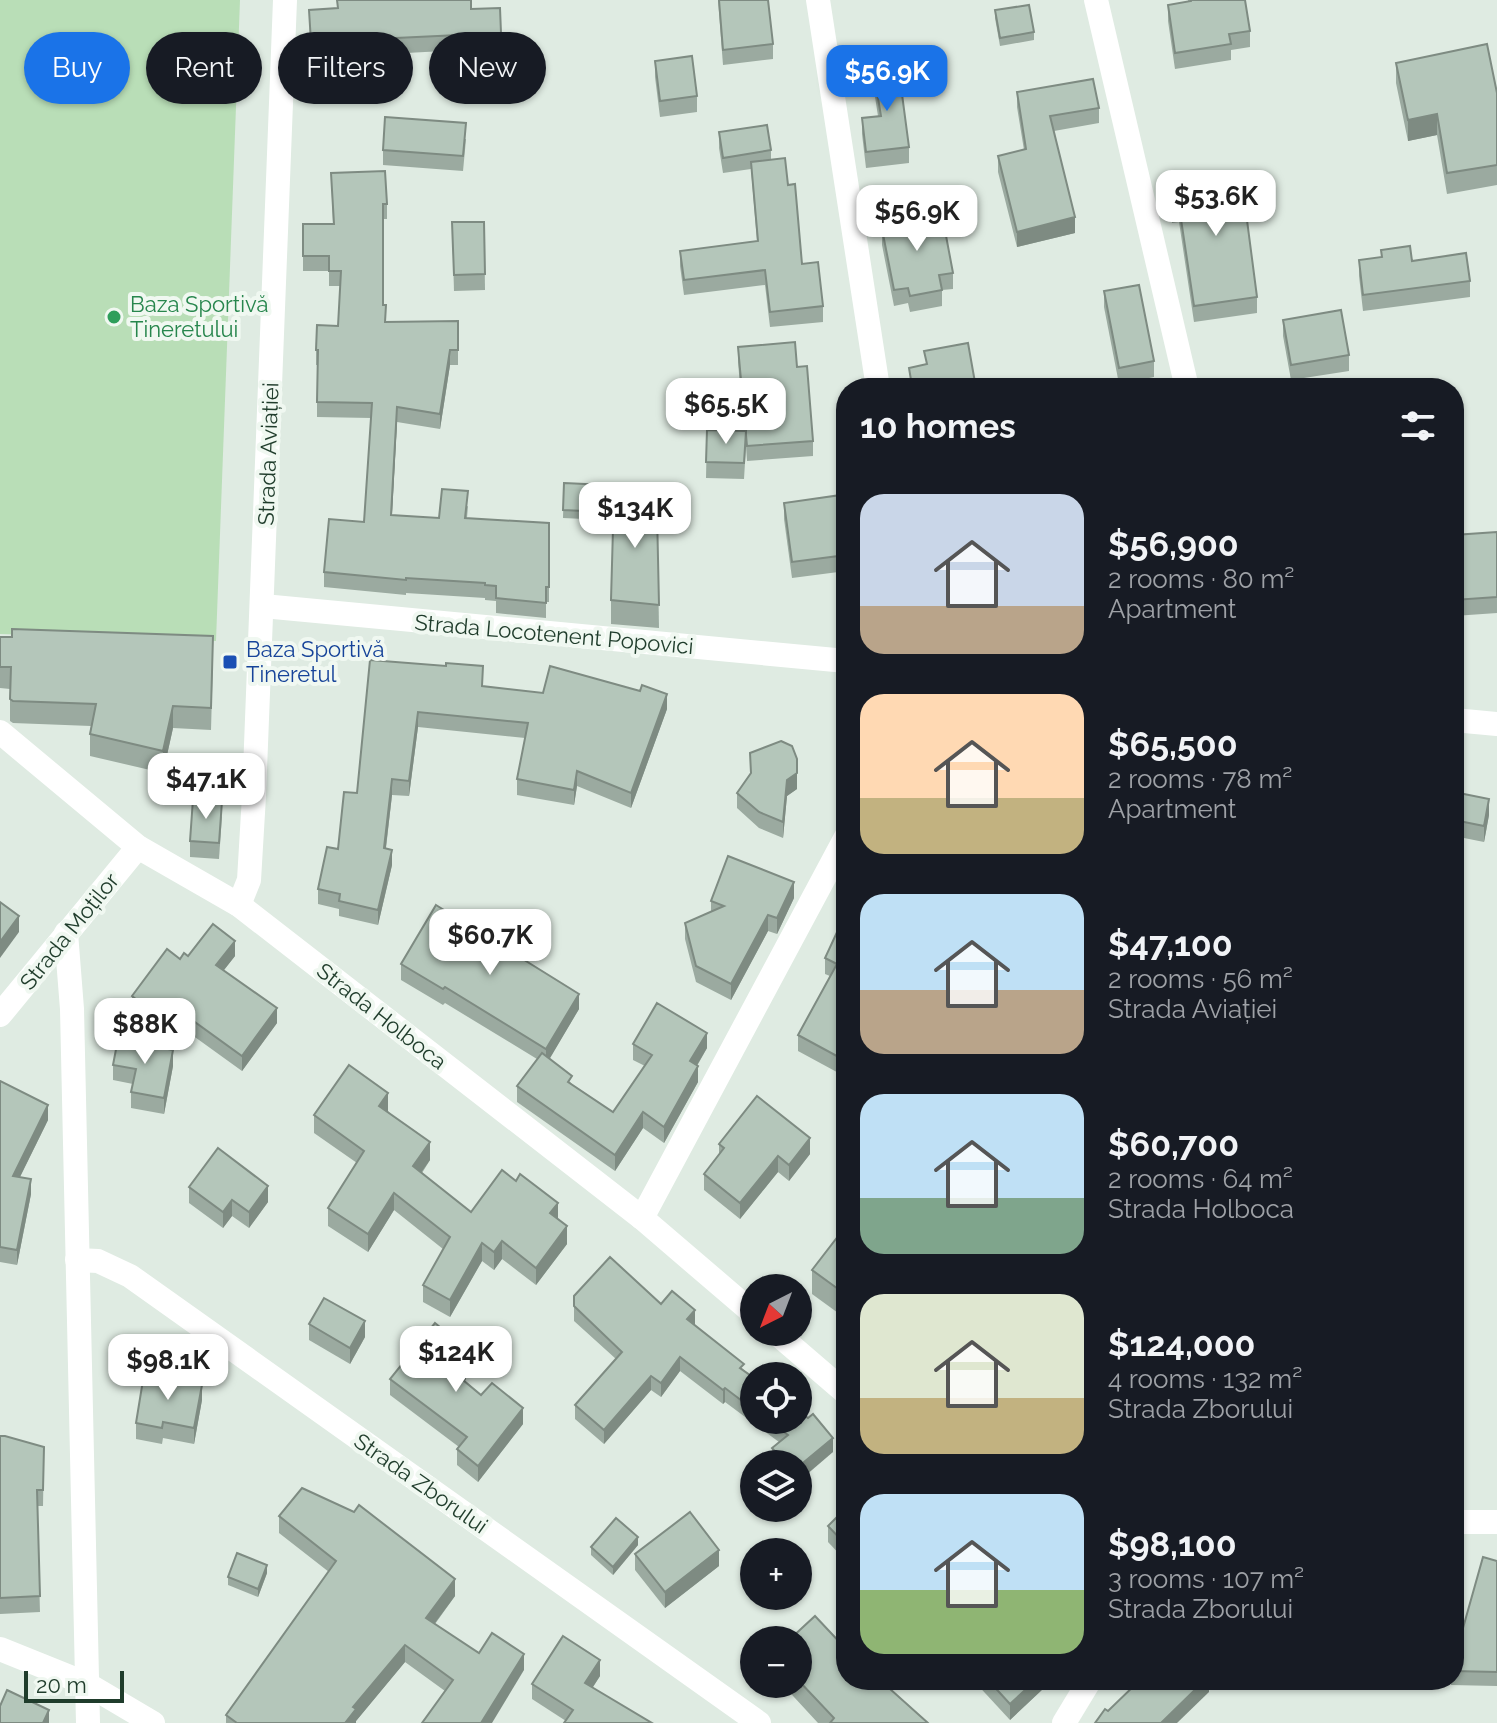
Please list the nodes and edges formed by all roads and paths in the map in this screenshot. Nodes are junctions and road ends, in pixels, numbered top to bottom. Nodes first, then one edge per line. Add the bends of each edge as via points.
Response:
1 (285, 0) edge
2 (818, 0) edge
3 (1096, 0) edge
4 (876, 378) edge
5 (1185, 378) edge
6 (263, 606) junction
7 (836, 660) edge
8 (1464, 721) edge
9 (1497, 724) edge
10 (0, 732) edge
11 (138, 847) junction
12 (836, 856) edge
13 (239, 905) junction
14 (66, 933) junction
15 (0, 1015) edge
16 (642, 1218) junction
17 (77, 1260) junction
18 (740, 1302) edge
19 (791, 1346) edge
20 (836, 1384) edge
21 (1464, 1522) edge
22 (1497, 1522) edge
23 (0, 1649) edge
24 (87, 1684) junction
25 (1084, 1690) edge
26 (88, 1723) edge
27 (153, 1723) edge
28 (759, 1723) edge
29 (1064, 1723) edge

1 - 6 street, Strada Aviației
2 - 4 street
3 - 5 street
6 - 7 street, Strada Locotenent Popovici
6 - 13 street, Strada Aviației via 249,880
8 - 9 street
10 - 11 street, Strada Holboca
11 - 13 street, Strada Holboca
11 - 14 street, Strada Moților
12 - 16 street
13 - 16 street, Strada Holboca
14 - 15 street, Strada Moților
14 - 17 street
16 - 18 street, Strada Holboca
17 - 24 street
17 - 28 street, Strada Zborului via 98,1261 130,1276
19 - 20 street
21 - 22 street
23 - 24 street
24 - 26 street
24 - 27 street
25 - 29 street

